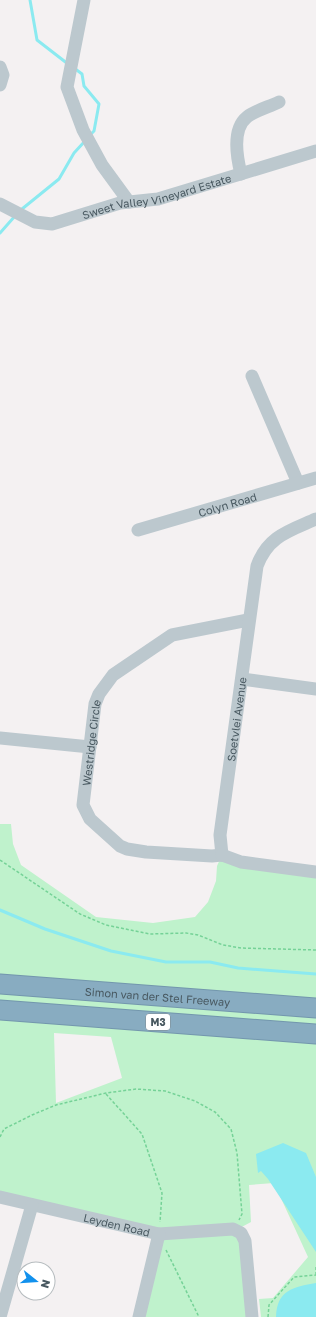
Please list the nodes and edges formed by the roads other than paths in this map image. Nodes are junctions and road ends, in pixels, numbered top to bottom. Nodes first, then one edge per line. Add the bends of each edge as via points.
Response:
1 (84, 0) edge
2 (0, 67) edge
3 (0, 85) edge
4 (279, 102) dead end
5 (316, 151) edge
6 (241, 174) junction
7 (129, 202) junction
8 (0, 204) edge
9 (252, 376) dead end
10 (316, 478) edge
11 (298, 483) junction
12 (316, 519) edge
13 (138, 530) dead end
14 (248, 620) junction
15 (242, 679) junction
16 (316, 689) edge
17 (0, 738) edge
18 (90, 747) junction
19 (222, 855) junction
20 (316, 872) edge
21 (0, 984) edge
22 (316, 1008) edge
23 (0, 1010) edge
24 (316, 1034) edge
25 (0, 1198) edge
26 (32, 1205) junction
27 (159, 1234) junction
28 (0, 1317) edge
29 (139, 1317) edge
30 (252, 1317) edge

1 - 7 street via 67,87 83,130 102,165
2 - 3 street via 3,75
4 - 6 street via 249,116 242,123 237,151
5 - 6 street, Sweet Valley Vineyard Estate
6 - 7 street, Sweet Valley Vineyard Estate via 158,199
7 - 8 street, Sweet Valley Vineyard Estate via 52,224 34,222
9 - 11 street
10 - 11 street, Colyn Road
11 - 13 street, Colyn Road
12 - 14 street, Soetvlei Avenue via 277,538 261,555
14 - 15 street, Soetvlei Avenue
14 - 18 street, Westridge Circle via 172,635 113,675 95,704
15 - 16 street
15 - 19 street, Soetvlei Avenue via 220,835
17 - 18 street
18 - 19 street, Westridge Circle via 82,805 90,819 120,846 146,852
19 - 20 street via 241,862
21 - 22 highway, Simon van der Stel Freeway
23 - 24 highway, M3
25 - 26 street, Leyden Road
26 - 27 street, Leyden Road
26 - 28 street
27 - 29 street
27 - 30 street, Leyden Road via 236,1227 245,1241

